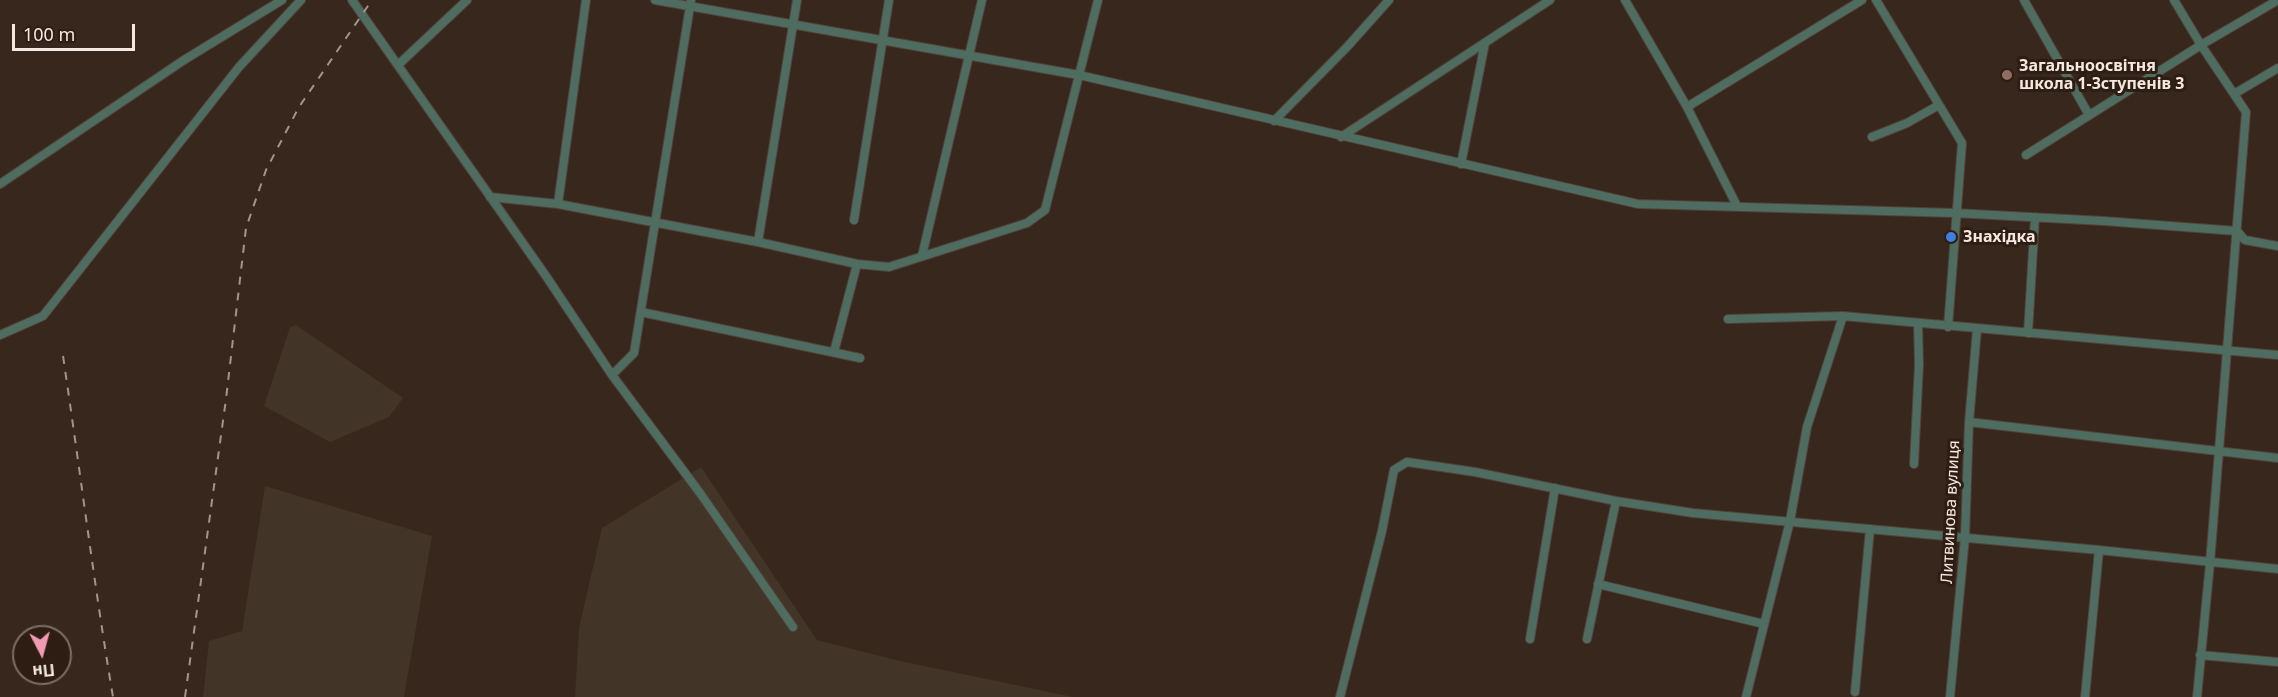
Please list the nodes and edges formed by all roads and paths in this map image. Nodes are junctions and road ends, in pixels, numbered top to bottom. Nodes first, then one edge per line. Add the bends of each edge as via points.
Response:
1 (282, 0) edge
2 (301, 0) edge
3 (352, 0) edge
4 (467, 0) edge
5 (586, 0) edge
6 (655, 0) edge
7 (797, 0) edge
8 (889, 0) edge
9 (982, 0) edge
10 (1098, 0) edge
11 (1389, 0) edge
12 (1550, 0) edge
13 (1625, 0) edge
14 (1862, 0) edge
15 (1876, 0) edge
16 (2024, 0) edge
17 (2174, 0) edge
18 (2278, 0) edge
19 (691, 4) edge
20 (793, 24) junction
21 (883, 41) junction
22 (1485, 43) junction
23 (2201, 45) junction
24 (969, 57) junction
25 (398, 65) junction
26 (2278, 68) edge
27 (1079, 75) junction
28 (2234, 94) junction
29 (1939, 105) junction
30 (1687, 107) junction
31 (2089, 115) junction
32 (1274, 121) junction
33 (1872, 136) dead end
34 (1341, 137) junction
35 (2026, 154) dead end
36 (1461, 164) junction
37 (0, 184) edge
38 (490, 196) junction
39 (558, 204) junction
40 (1737, 206) junction
41 (1955, 213) junction
42 (2035, 217) junction
43 (854, 220) dead end
44 (655, 223) junction
45 (2237, 231) junction
46 (758, 242) junction
47 (2278, 246) edge
48 (922, 256) junction
49 (857, 264) junction
50 (640, 312) junction
51 (1843, 316) junction
52 (1728, 319) dead end
53 (1918, 324) junction
54 (1948, 327) junction
55 (1977, 329) junction
56 (2028, 333) junction
57 (0, 334) edge
58 (2227, 350) junction
59 (834, 352) junction
60 (2278, 355) edge
61 (860, 358) dead end
62 (612, 375) junction
63 (1970, 422) junction
64 (2219, 452) junction
65 (2278, 458) edge
66 (1914, 464) dead end
67 (1555, 488) junction
68 (1616, 501) junction
69 (1790, 521) junction
70 (1870, 529) junction
71 (1965, 537) junction
72 (2099, 550) junction
73 (2210, 563) junction
74 (2278, 569) edge
75 (1598, 584) junction
76 (1764, 624) junction
77 (793, 627) dead end
78 (1530, 639) dead end
79 (1587, 639) dead end
80 (2200, 655) junction
81 (2278, 662) edge
82 (1856, 692) dead end
83 (1340, 697) edge
84 (1746, 697) edge
85 (1950, 697) edge
86 (2085, 697) edge
87 (2197, 697) edge

1 - 37 street via 184,60
2 - 57 street via 239,67 43,316
3 - 25 street
4 - 25 street
5 - 39 street
6 - 19 street
7 - 20 street
8 - 21 street
9 - 24 street
10 - 27 street
11 - 32 street
12 - 22 street
13 - 30 street
14 - 30 street
15 - 29 street
16 - 31 street
17 - 23 street
18 - 23 street
19 - 20 street
19 - 44 street
20 - 21 street
20 - 46 street
21 - 24 street
21 - 43 street
22 - 34 street
22 - 36 street
23 - 28 street
23 - 31 street
24 - 27 street
24 - 48 street
25 - 38 street
26 - 28 street
27 - 32 street
27 - 48 street via 1045,210 1027,223
28 - 45 street via 2246,112
29 - 33 street
29 - 41 street via 1962,143
30 - 40 street
31 - 35 street
32 - 34 street
34 - 36 street
36 - 40 street via 1638,204
38 - 39 street
38 - 62 street
39 - 44 street
40 - 41 street
41 - 42 street
41 - 54 street
42 - 45 street
42 - 56 street
44 - 46 street
44 - 50 street
45 - 47 street via 2245,240
45 - 58 street
46 - 49 street
48 - 49 street via 889,267
49 - 59 street
50 - 59 street
50 - 62 street via 634,353
51 - 52 street
51 - 53 street
51 - 69 street via 1807,427
53 - 54 street
53 - 66 street
54 - 55 street
55 - 56 street
55 - 63 street, Литвинова вулиця
56 - 58 street
58 - 60 street
58 - 64 street
59 - 61 street
62 - 77 street
63 - 64 street
63 - 71 street, Литвинова вулиця
64 - 65 street
64 - 73 street
67 - 68 street
67 - 78 street
67 - 83 street via 1407,462 1394,470
68 - 69 street via 1693,513
68 - 75 street
69 - 70 street
69 - 76 street
70 - 71 street
70 - 82 street
71 - 72 street
71 - 85 street, Литвинова вулиця
72 - 73 street
72 - 86 street
73 - 74 street
73 - 80 street
75 - 76 street
75 - 79 street
76 - 84 street
80 - 81 street
80 - 87 street

